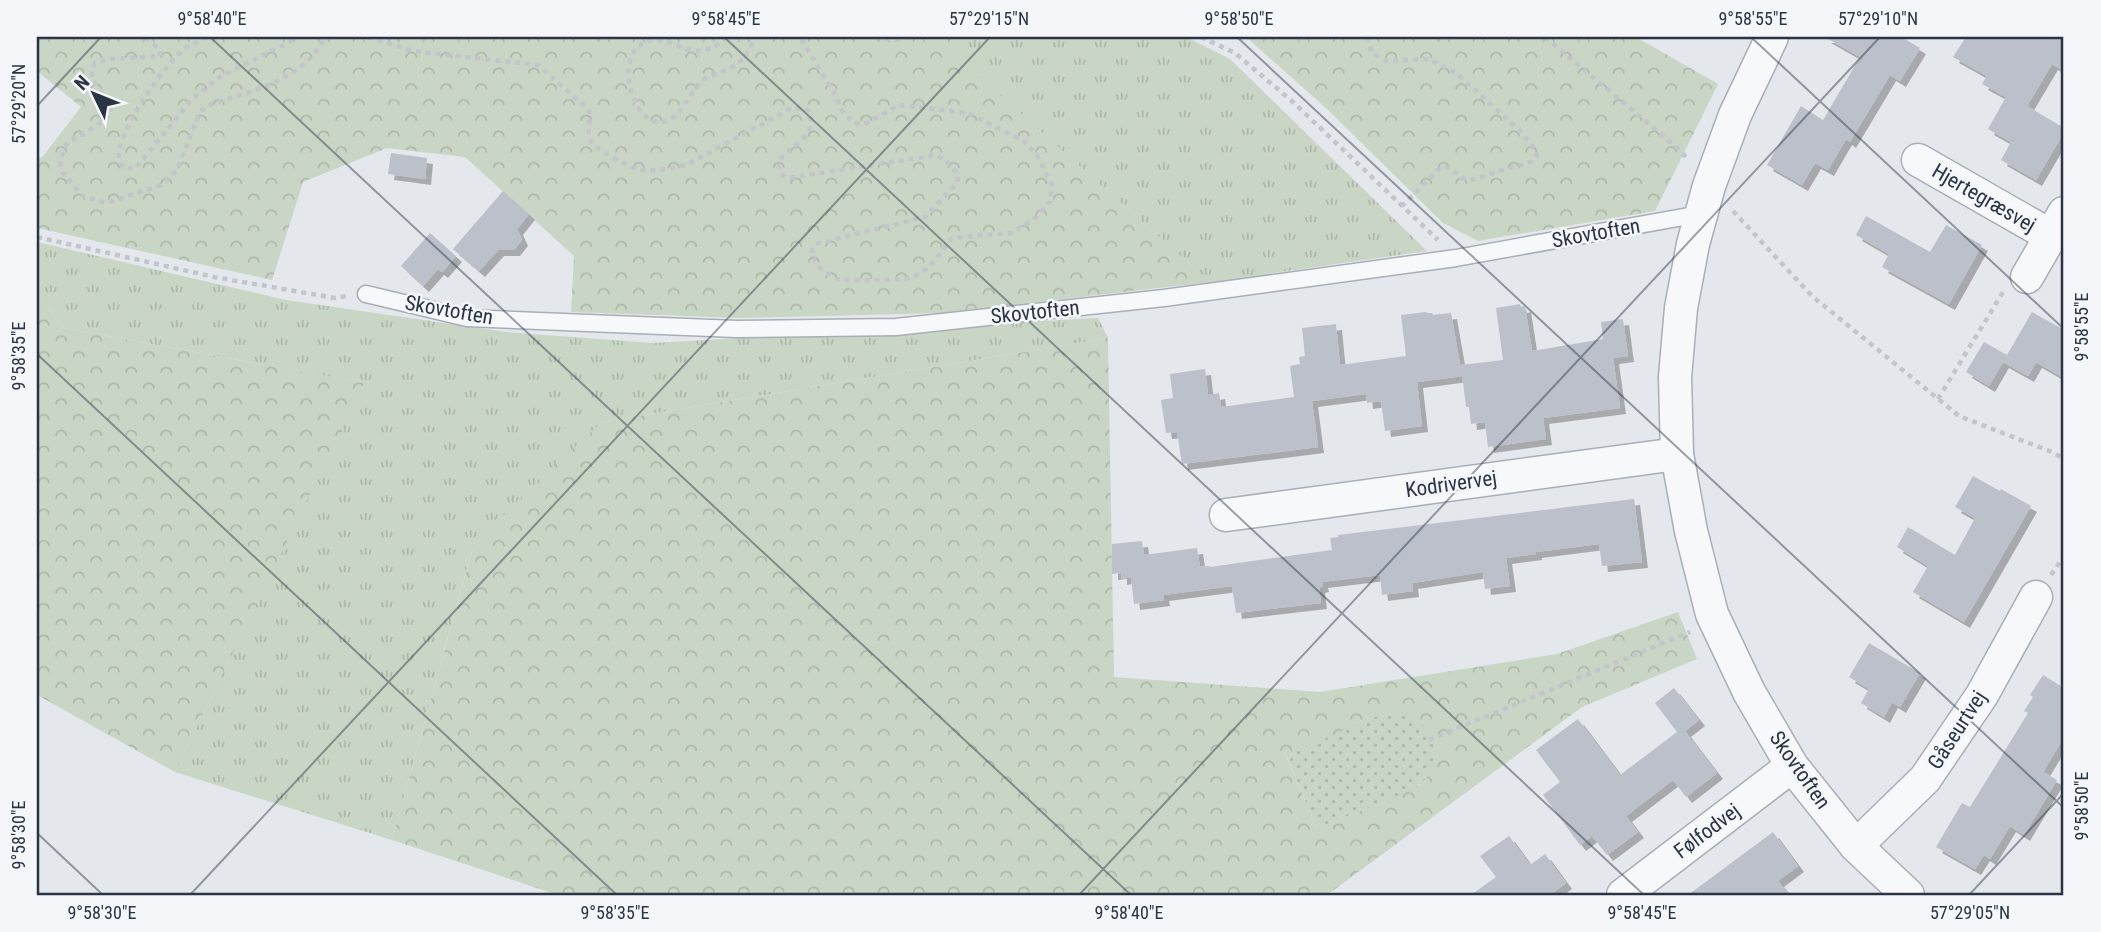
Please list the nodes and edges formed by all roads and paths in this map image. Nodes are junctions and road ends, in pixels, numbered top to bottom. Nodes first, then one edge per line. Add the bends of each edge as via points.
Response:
1 (146, 37) edge
2 (207, 37) edge
3 (299, 37) edge
4 (325, 37) edge
5 (368, 37) edge
6 (727, 37) edge
7 (755, 37) edge
8 (800, 37) edge
9 (875, 37) edge
10 (909, 37) edge
11 (1201, 37) edge
12 (1367, 37) edge
13 (1545, 37) edge
14 (1772, 37) edge
15 (1917, 160) dead end
16 (1705, 200) junction
17 (1402, 206) junction
18 (2058, 225) edge
19 (37, 237) edge
20 (1456, 258) junction
21 (2028, 278) joint
22 (366, 294) joint
23 (1938, 398) junction
24 (1677, 454) junction
25 (2064, 459) edge
26 (1226, 515) dead end
27 (2036, 597) dead end
28 (1716, 622) junction
29 (1429, 740) dead end
30 (1792, 766) junction
31 (1856, 846) junction
32 (1622, 895) edge
33 (1908, 895) edge

1 - 4 path via 160,50 160,56 111,59 95,63 90,72 111,106 111,114 67,143 60,161 62,172 84,197 107,203 161,185 177,170 206,106 293,72 319,50
2 - 3 path via 181,51 155,83 119,148 122,167 135,169 192,99 220,77
5 - 8 path via 413,51 538,65 588,109 592,143 638,170 687,165 790,109 804,108 812,121 804,140 778,161 782,175 788,178 937,155 952,166 957,183 925,217 813,246 812,258 839,279 906,279 923,271 952,238 1010,233 1032,221 1050,202 1052,185 1037,155 1024,141 968,113 899,105 867,123 854,123 842,111
6 - 7 path via 695,52 661,39 642,44 627,72 632,96 643,114 664,122 681,111 703,79 732,68 748,54
9 - 10 path
11 - 17 path via 1236,53
12 - 17 path via 1372,53 1386,61 1428,59 1456,73 1517,128 1537,155 1533,161 1468,181 1441,167
13 - 16 path via 1680,150
14 - 16 street, Skovtoften via 1735,115
15 - 18 street, Hjertegræsvej
16 - 20 lane, Skovtoften
16 - 23 path via 1812,296
16 - 24 street, Skovtoften via 1681,308 1675,377
17 - 20 path
18 - 21 street, Hjertegræsvej
19 - 22 path via 241,282 335,298
20 - 22 lane, Skovtoften via 1164,298 897,327 736,329 467,318
21 - 23 path via 2009,283
23 - 25 path via 1959,416
24 - 26 street, Kodrivervej
24 - 28 street, Skovtoften via 1691,531
27 - 31 street, Gåseurtvej via 1982,695 1925,779
28 - 29 path
28 - 30 street, Skovtoften
30 - 31 street, Skovtoften
30 - 32 street, Følfodvej
31 - 33 street, Skovtoften

